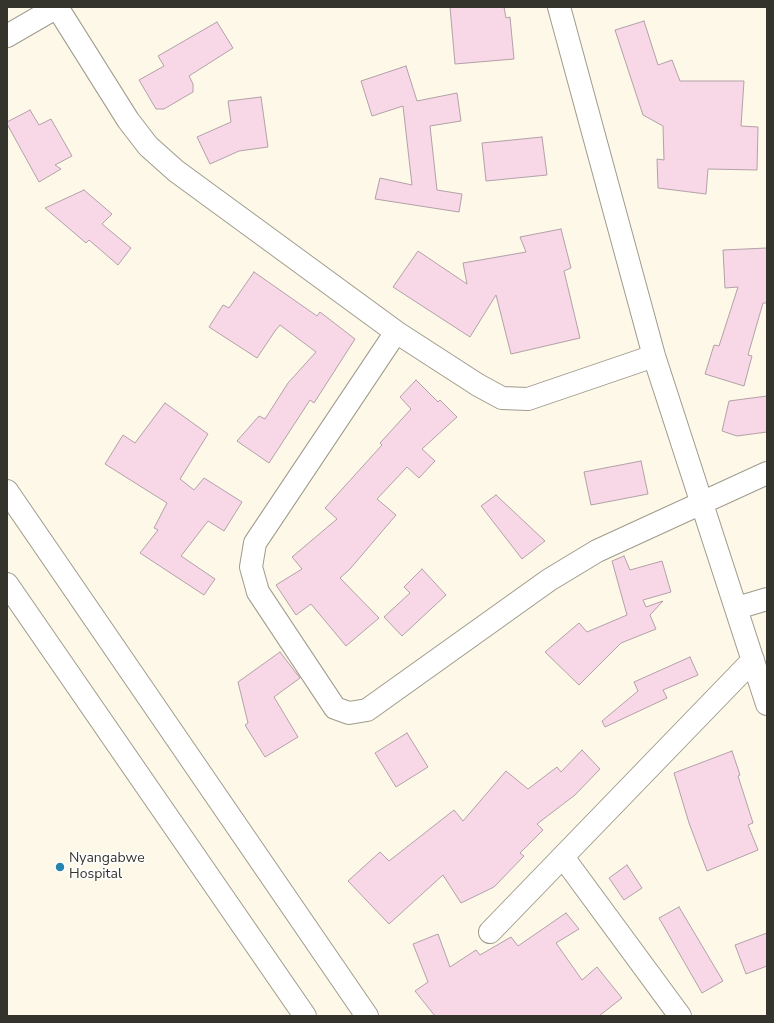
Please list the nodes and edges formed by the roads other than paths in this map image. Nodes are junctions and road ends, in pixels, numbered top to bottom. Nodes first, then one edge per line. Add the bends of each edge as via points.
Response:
1 (57, 7) edge
2 (559, 7) edge
3 (7, 36) edge
4 (396, 332) junction
5 (654, 356) junction
6 (767, 473) edge
7 (7, 490) edge
8 (703, 503) junction
9 (7, 584) edge
10 (767, 600) edge
11 (737, 608) junction
12 (753, 660) junction
13 (767, 704) edge
14 (563, 857) junction
15 (490, 932) dead end
16 (305, 1016) edge
17 (367, 1016) edge
18 (680, 1016) edge

1 - 3 street
1 - 4 street via 128,120 148,146 176,171
2 - 5 street
4 - 5 street via 502,398 528,399
4 - 8 street via 255,543 251,567 258,592 335,708 349,713 367,710 555,576 597,551
5 - 8 street
6 - 8 street
7 - 17 street
8 - 11 street
9 - 16 street
10 - 11 street
11 - 12 street
12 - 13 street
12 - 14 street
14 - 15 street
14 - 18 street

